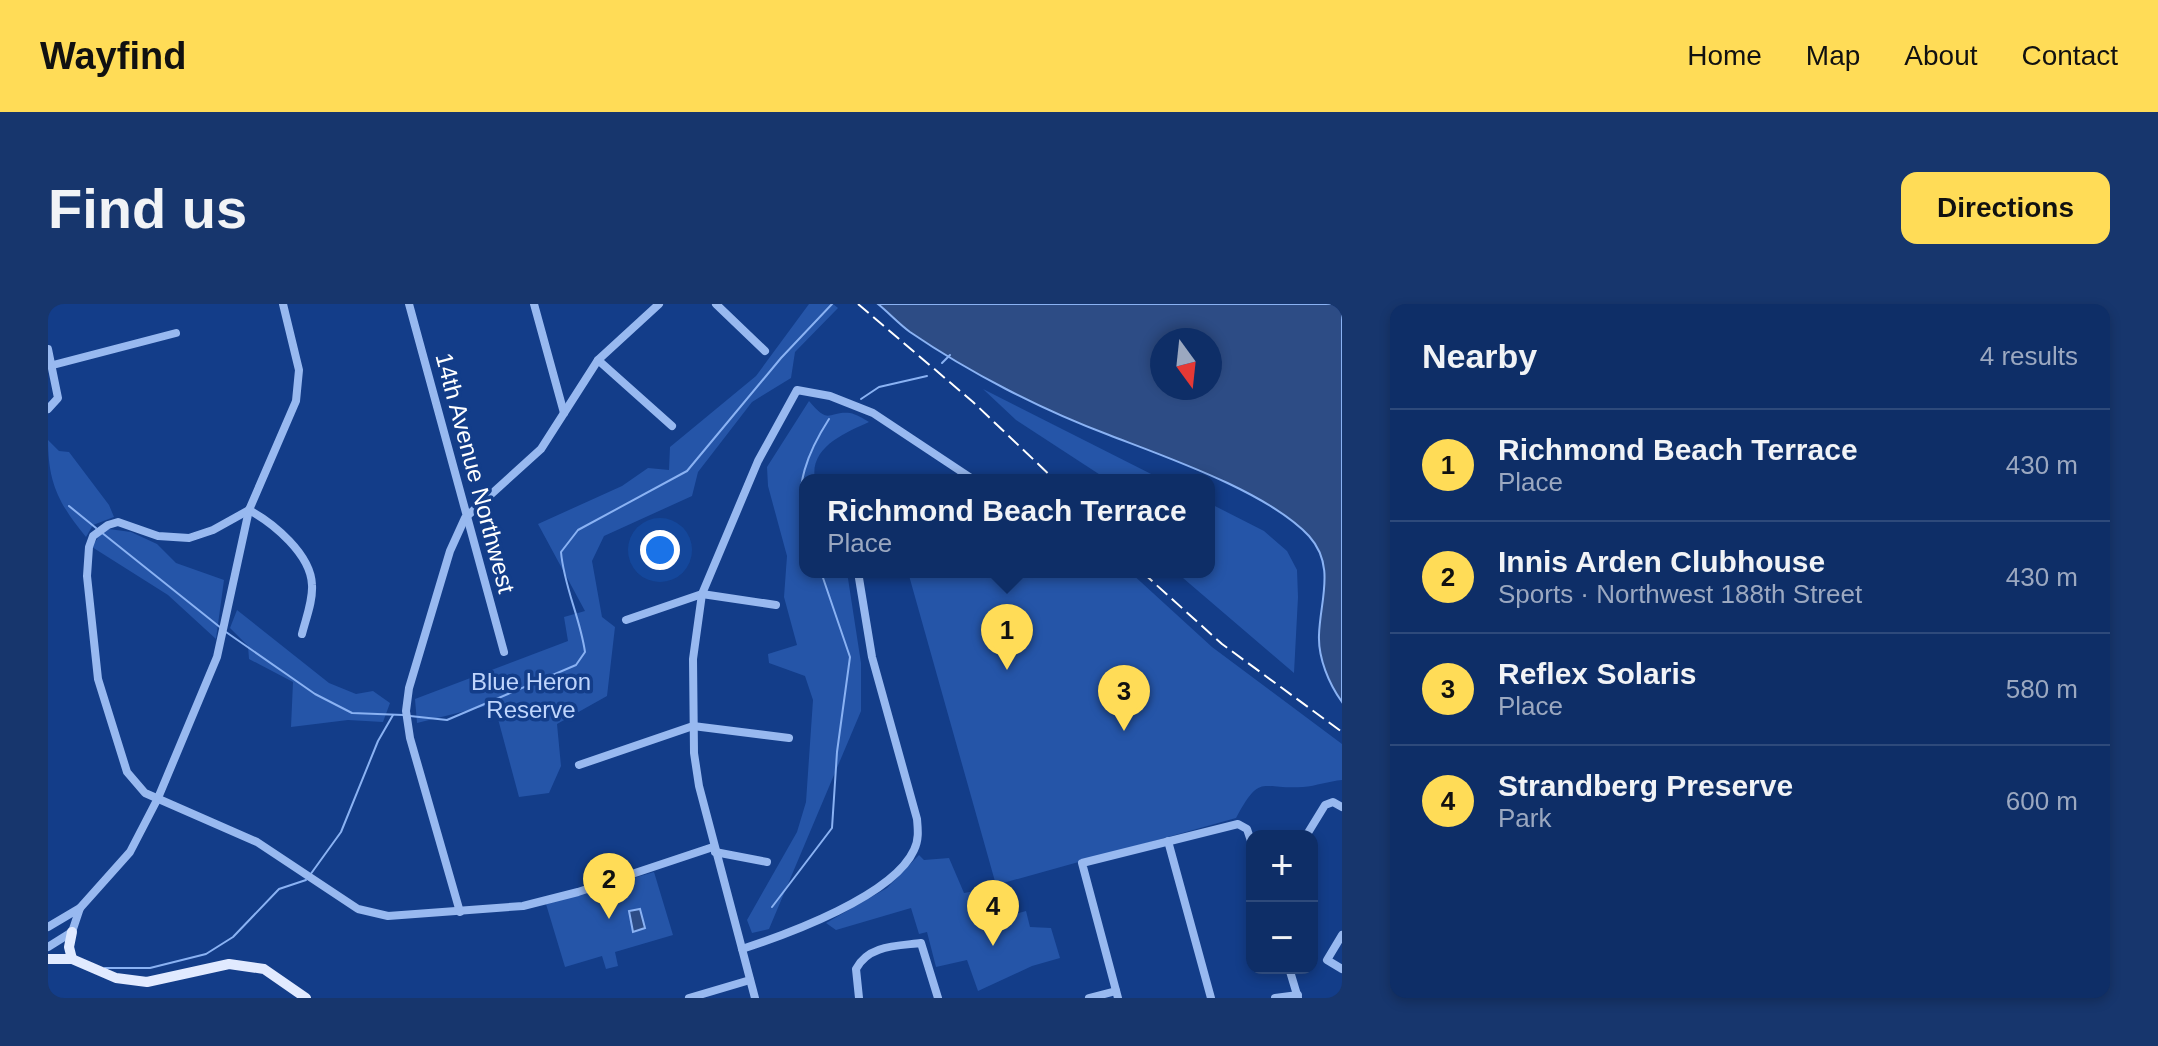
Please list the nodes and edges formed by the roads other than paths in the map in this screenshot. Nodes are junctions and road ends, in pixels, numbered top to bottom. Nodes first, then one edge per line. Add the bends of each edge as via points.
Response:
1 (283, 304) edge
2 (409, 304) edge
3 (534, 304) edge
4 (659, 304) edge
5 (716, 304) edge
6 (176, 333) dead end
7 (48, 349) edge
8 (765, 351) dead end
9 (598, 360) junction
10 (53, 365) junction
11 (51, 407) edge
12 (564, 413) junction
13 (672, 426) dead end
14 (965, 474) edge
15 (249, 510) junction
16 (465, 518) junction
17 (859, 578) edge
18 (702, 594) junction
19 (776, 605) dead end
20 (626, 620) dead end
21 (302, 634) dead end
22 (504, 652) dead end
23 (693, 726) junction
24 (789, 738) dead end
25 (579, 765) dead end
26 (158, 798) junction
27 (1342, 807) edge
28 (1247, 830) edge
29 (1310, 830) edge
30 (1168, 841) junction
31 (714, 850) junction
32 (767, 862) dead end
33 (80, 908) junction
34 (460, 912) junction
35 (57, 920) junction
36 (48, 927) edge
37 (72, 932) junction
38 (1342, 935) edge
39 (49, 946) edge
40 (742, 949) junction
41 (48, 959) edge
42 (72, 959) junction
43 (1342, 969) edge
44 (1291, 974) edge
45 (750, 980) junction
46 (1117, 994) edge
47 (1299, 996) edge
48 (306, 998) edge
49 (689, 998) edge
50 (755, 998) edge
51 (859, 998) edge
52 (938, 998) edge
53 (1089, 998) edge
54 (1211, 998) edge
55 (1275, 998) edge

1 - 15 street via 296,353 298,387 284,433
2 - 16 street, 14th Avenue Northwest
3 - 12 street
4 - 9 street
5 - 8 street
6 - 10 street
7 - 10 street
9 - 12 street
9 - 13 street
10 - 11 street via 57,386
12 - 16 street via 541,449
14 - 18 street via 873,413 797,390 758,461
15 - 21 street via 285,539 308,569 312,598
15 - 26 street via 217,657
15 - 26 street via 189,538 158,536 118,522 93,536 87,576 102,693 127,772 145,793
16 - 22 street, 14th Avenue Northwest
16 - 34 street via 450,551 406,711
17 - 40 street via 872,657 917,819 916,847 901,868 840,910
18 - 19 street
18 - 20 street
18 - 23 street via 693,659
23 - 24 street
23 - 25 street
23 - 31 street via 699,786
26 - 33 street via 118,868
26 - 34 street via 257,842 358,909 388,916
27 - 29 street via 1329,802
28 - 30 street via 1238,824
30 - 46 street via 1082,863
30 - 54 street
31 - 32 street
31 - 34 street via 542,901
31 - 40 street
33 - 35 street
33 - 37 street
35 - 36 street
35 - 39 street
37 - 39 street
37 - 42 main road
38 - 43 street via 1327,960
40 - 45 street
41 - 42 main road
42 - 48 main road via 116,978 147,982 229,964 264,969
44 - 47 street
45 - 49 street
45 - 50 street
46 - 53 street
47 - 55 street
51 - 52 street via 856,969 872,952 921,943

